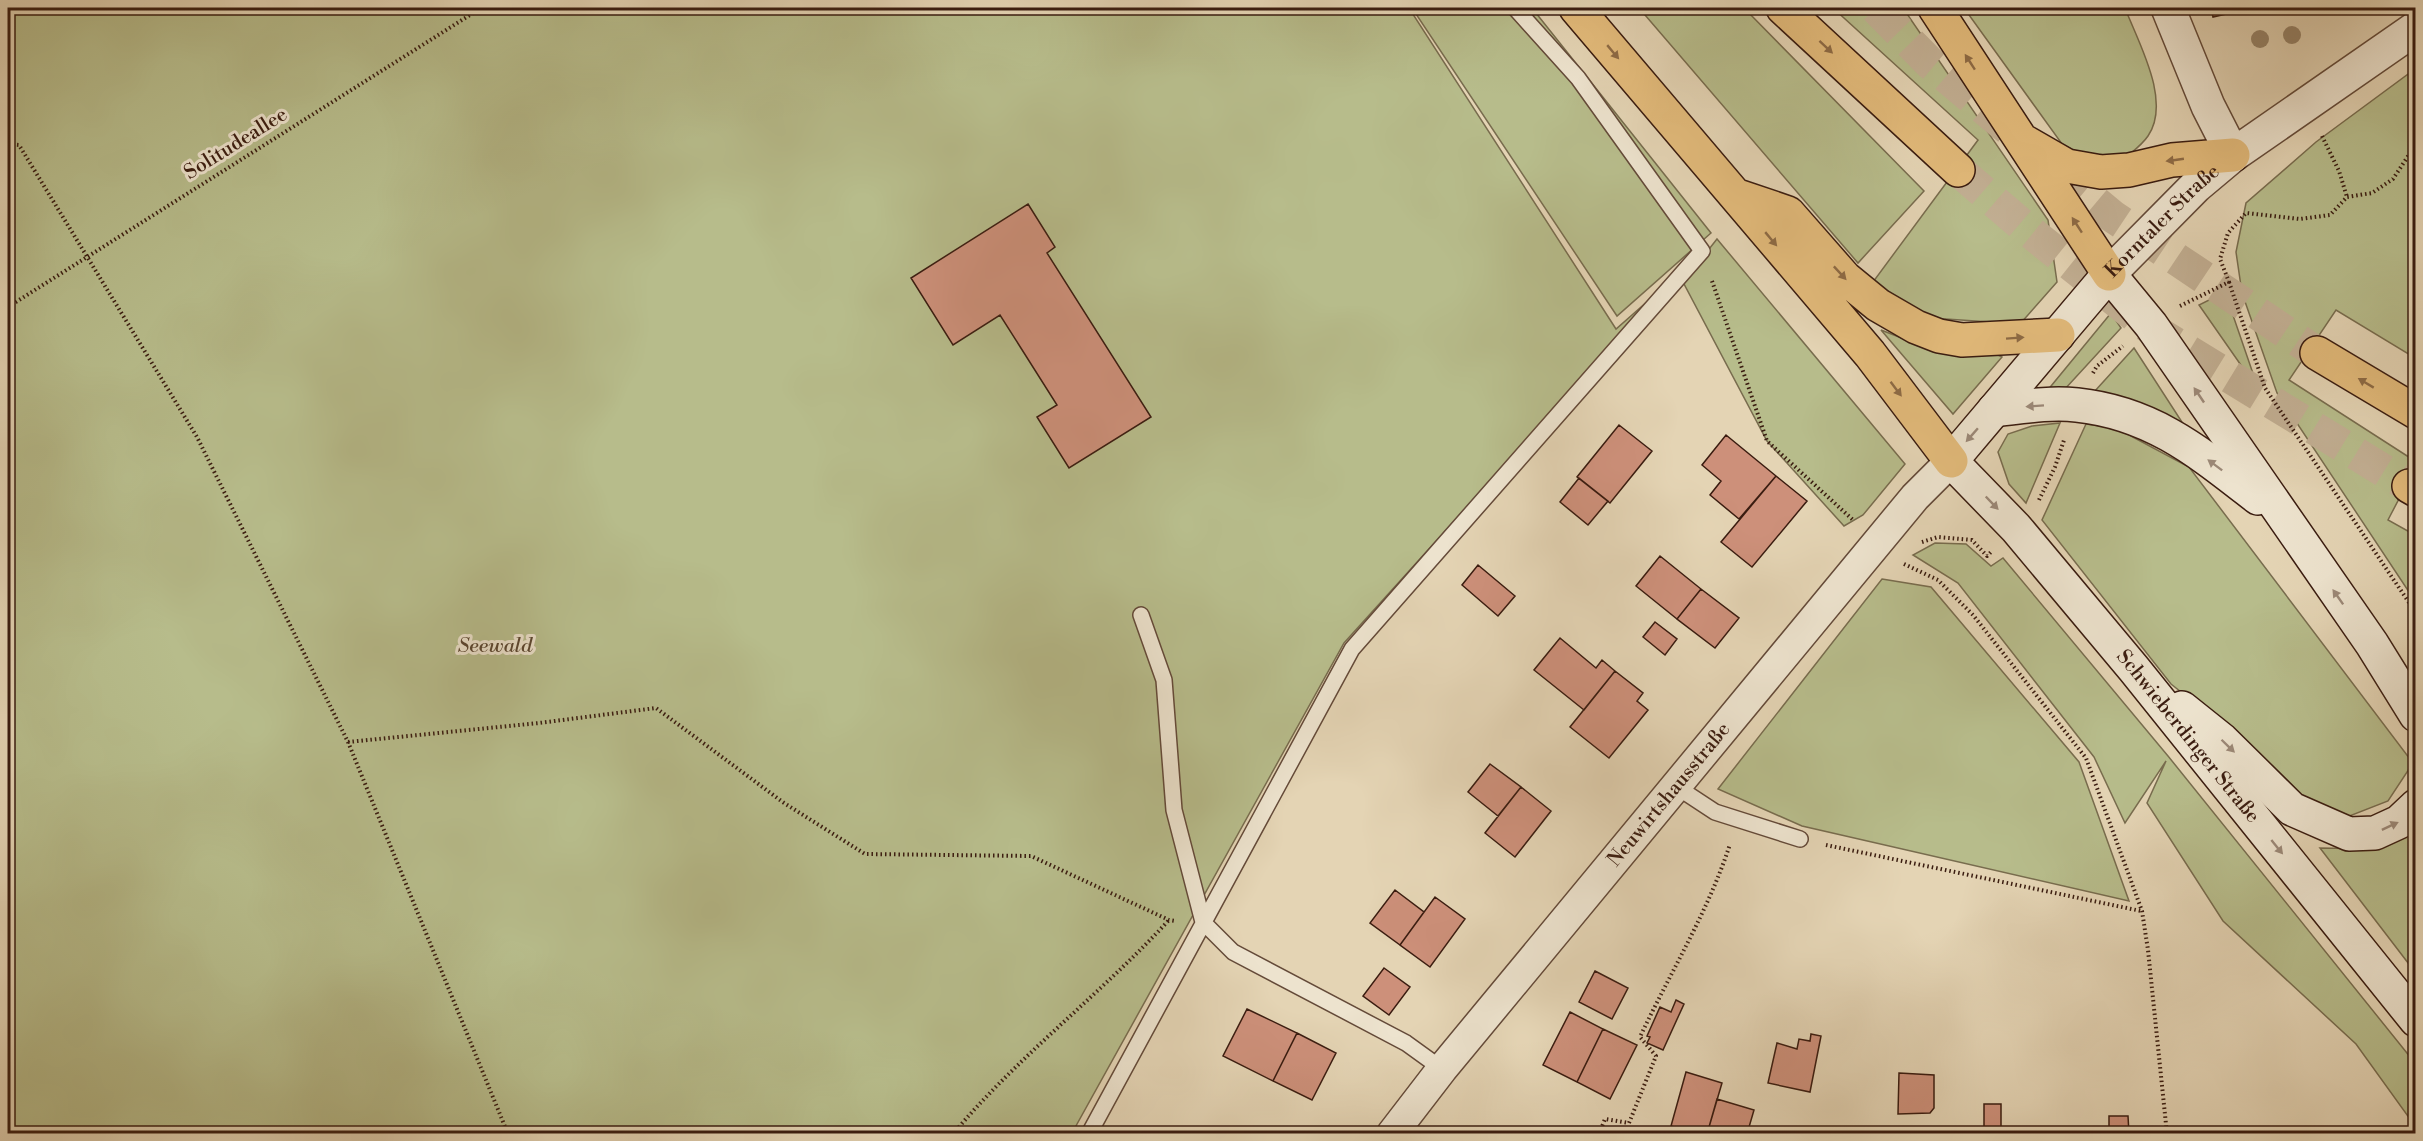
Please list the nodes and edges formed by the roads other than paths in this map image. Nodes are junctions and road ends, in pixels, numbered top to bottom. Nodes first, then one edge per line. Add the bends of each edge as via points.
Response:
1 (1515, 8) edge
2 (1576, 8) edge
3 (1783, 8) edge
4 (1935, 8) edge
5 (2168, 8) edge
6 (2415, 28) edge
7 (2020, 138) junction
8 (2233, 155) junction
9 (1958, 170) tunnel mouth
10 (1733, 195) junction
11 (2109, 274) junction
12 (2058, 335) junction
13 (2317, 354) tunnel mouth
14 (1994, 410) junction
15 (2415, 412) edge
16 (1951, 460) junction
17 (2279, 513) junction
18 (1141, 615) dead end
19 (2134, 669) junction
20 (2415, 715) edge
21 (1677, 787) junction
22 (2415, 806) edge
23 (1714, 812) junction
24 (1722, 829) road end
25 (1800, 839) road end
26 (1203, 922) junction
27 (2415, 1020) edge
28 (1442, 1069) junction
29 (1089, 1134) edge
30 (1392, 1134) edge

1 - 26 lane via 1578,78 1702,251 1352,649
2 -> 10 highway
3 -> 9 highway
7 -> 4 highway
5 - 8 main road via 2208,106
6 - 8 main road, Korntaler Straße
8 -> 7 highway via 2101,172 2067,166
11 -> 7 highway
8 - 11 main road, Korntaler Straße via 2196,186
10 -> 12 highway via 1788,213 1845,278 1878,305 1916,327 1962,340
10 -> 16 highway via 1870,354
11 - 12 main road, Korntaler Straße
17 -> 11 main road via 2151,325
12 - 14 main road, Korntaler Straße
15 -> 13 highway
14 -> 16 main road, Korntaler Straße
17 -> 14 main road via 2184,442 2120,413 2076,405
16 -> 19 main road, Schwieberdinger Straße via 2016,528
16 - 21 street, Neuwirtshausstraße via 1915,497 1889,552
20 -> 17 main road via 2372,644
18 - 26 lane via 1164,680 1174,810
19 -> 22 main road via 2222,740 2292,809 2349,834 2375,833 2399,822
19 -> 27 main road, Schwieberdinger Straße
21 - 23 lane
21 - 28 street, Neuwirtshausstraße
23 - 24 lane
23 - 25 lane
26 - 28 lane via 1233,952 1406,1043
26 - 29 lane
28 - 30 street, Neuwirtshausstraße

